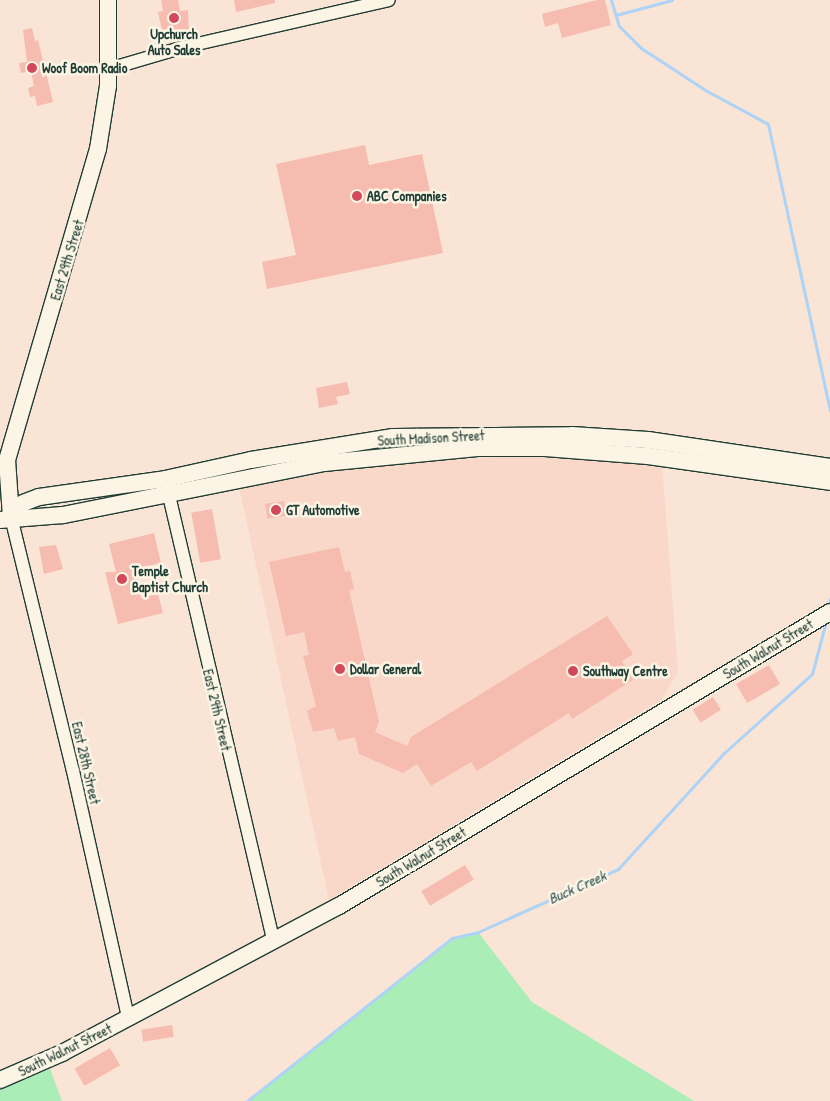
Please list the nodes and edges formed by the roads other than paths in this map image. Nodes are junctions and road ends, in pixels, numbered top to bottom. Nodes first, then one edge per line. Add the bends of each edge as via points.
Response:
1 (108, 0) edge
2 (389, 0) edge
3 (109, 68) junction
4 (4, 466) edge
5 (830, 467) edge
6 (830, 482) edge
7 (166, 485) junction
8 (6, 518) edge
9 (825, 615) edge
10 (273, 940) junction
11 (128, 1018) junction
12 (0, 1080) edge

1 - 3 main road, East 29th Street
2 - 3 street via 193,45
3 - 4 main road, East 29th Street via 104,116 88,191
4 - 8 main road, East 29th Street
5 - 7 main road, South Madison Street via 648,440 486,434 393,438 252,460
6 - 7 main road, South Madison Street via 648,456 546,448 477,448 324,463
7 - 8 main road, South Madison Street via 38,519
7 - 10 street, East 29th Street
8 - 11 street, East 28th Street via 73,771
9 - 10 main road, South Walnut Street via 339,906
10 - 11 main road, South Walnut Street
11 - 12 main road, South Walnut Street

